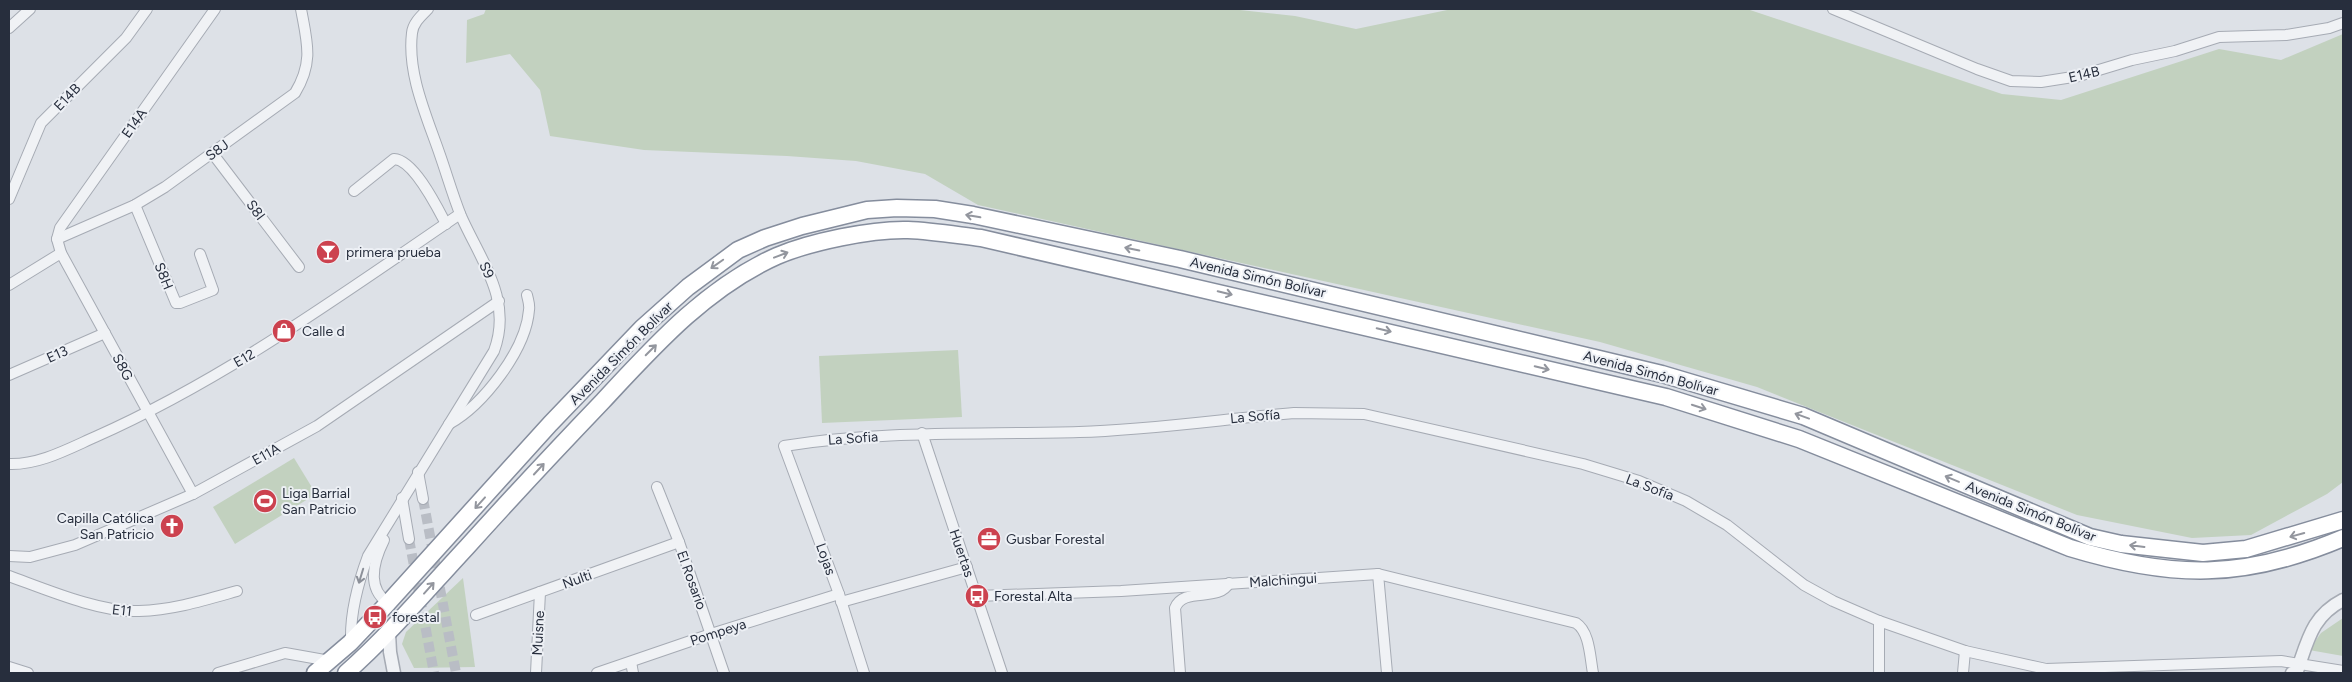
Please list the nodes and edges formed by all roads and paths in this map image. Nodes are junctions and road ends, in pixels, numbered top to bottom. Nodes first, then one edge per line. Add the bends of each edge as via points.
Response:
1 (30, 9) edge
2 (147, 9) edge
3 (215, 9) edge
4 (301, 9) edge
5 (428, 9) edge
6 (1833, 9) edge
7 (2343, 23) edge
8 (9, 28) edge
9 (213, 154) junction
10 (354, 191) dead end
11 (9, 199) edge
12 (135, 204) junction
13 (460, 214) junction
14 (446, 224) junction
15 (57, 239) junction
16 (61, 253) junction
17 (200, 254) dead end
18 (299, 267) dead end
19 (9, 285) edge
20 (527, 295) dead end
21 (499, 301) junction
22 (105, 333) junction
23 (9, 375) edge
24 (148, 413) junction
25 (448, 424) junction
26 (922, 433) junction
27 (784, 446) joint
28 (9, 464) edge
29 (418, 472) junction
30 (658, 487) dead end
31 (193, 494) junction
32 (402, 498) junction
33 (423, 499) tunnel mouth
34 (391, 517) junction
35 (2343, 520) edge
36 (2343, 538) edge
37 (409, 539) tunnel mouth
38 (679, 542) junction
39 (9, 556) edge
40 (967, 567) junction
41 (1378, 574) junction
42 (9, 576) edge
43 (1229, 583) junction
44 (237, 591) dead end
45 (540, 592) junction
46 (977, 596) junction
47 (840, 598) junction
48 (2343, 600) edge
49 (388, 603) junction
50 (476, 615) dead end
51 (1879, 621) junction
52 (389, 633) junction
53 (711, 634) junction
54 (350, 642) junction
55 (1965, 651) junction
56 (330, 661) junction
57 (631, 662) junction
58 (9, 667) edge
59 (2296, 668) edge
60 (2129, 670) edge
61 (2046, 671) edge
62 (2343, 671) edge
63 (28, 673) edge
64 (218, 673) edge
65 (315, 673) edge
66 (346, 673) edge
67 (394, 673) edge
68 (536, 673) edge
69 (597, 673) edge
70 (633, 673) edge
71 (724, 673) edge
72 (864, 673) edge
73 (1002, 673) edge
74 (1180, 673) edge
75 (1387, 673) edge
76 (1593, 673) edge
77 (1879, 673) edge
78 (1964, 673) edge

1 - 8 street
2 - 11 street, E14B via 126,38 41,123
3 - 15 street, E14A via 60,228
4 - 9 street, S8J via 309,56 305,77 295,93
5 - 13 street, S9 via 418,18 412,32 412,56 418,88
6 - 7 street, E14B via 1977,70 2011,81 2041,82 2079,76 2219,37 2286,35
9 - 12 street, S8J
9 - 18 street, S8I
10 - 14 street via 397,159 410,168 425,186
12 - 15 street, S8J
12 - 17 street, S8H via 176,303 213,290
13 - 14 street, E12
13 - 21 street, S9
14 - 24 street, E12 via 282,335
15 - 16 street, S8G
16 - 19 street
16 - 22 street, S8G
20 - 25 street via 530,308 526,326 504,370 462,417
21 - 25 street, S9 via 502,322 494,351
21 - 31 street, E11A via 317,426
22 - 23 street, E13
22 - 24 street, S8G
24 - 28 street, E12 via 44,459
24 - 31 street, S8G
25 - 29 street, S9
26 - 27 street, La Sofia
26 - 40 street, Huertas
26 - 51 street, La Sofía via 1080,432 1294,413 1364,414 1583,464 1639,481 1686,501 1727,525 1804,585
27 - 47 street, Lojas
29 - 32 street, S9
29 - 33 street
30 - 38 street, El Rosario
31 - 39 street, E11A via 74,545 30,556
32 - 34 street, S9
32 - 37 street
34 - 49 street, S9 via 390,527 377,554 374,578 377,591
34 -> 54 street, S9 via 368,556 359,581
35 -> 49 highway, Avenida Simón Bolívar via 2246,549 2203,553 2121,544 2090,537 1803,416 1662,374 1180,258 973,215 897,208 867,210 802,226 738,250 712,268 642,328
52 -> 36 highway, Avenida Simón Bolívar via 653,347 721,287 778,256 811,245 906,230 990,240 1666,397 1798,439 2070,548 2110,560 2200,572 2247,568 2294,556
38 - 45 street, Nulti
38 - 53 street, El Rosario
40 - 46 street, Huertas
40 - 47 street, Pompeya
41 - 43 street, Malchingui
41 - 75 street
41 - 76 street, Malchingui via 1576,623 1585,634
42 - 44 street, E11 via 104,608 137,612 172,608
43 - 46 street, Malchingui
43 - 74 street via 1220,592 1184,597 1178,602 1175,608
45 - 50 street, Nulti
45 - 68 street, Muisne
46 - 73 street, Huertas
47 - 53 street, Pompeya
47 - 72 street, Lojas
48 - 59 street via 2329,607 2316,622
49 - 54 highway, Avenida Simón Bolívar
51 - 55 street, La Sofía
51 - 77 street
52 - 66 highway, Avenida Simón Bolívar
52 - 67 street
53 - 57 street, Pompeya
53 - 71 street, El Rosario
54 - 56 highway, Avenida Simón Bolívar
55 - 61 street, La Sofía
55 - 78 street
56 - 64 street via 285,653
56 - 65 highway, Avenida Simón Bolívar
57 - 69 street, Pompeya
57 - 70 street
58 - 63 street
59 - 60 street, La Sofía via 2281,661
59 - 62 street, La Sofía
60 - 61 street, La Sofía

